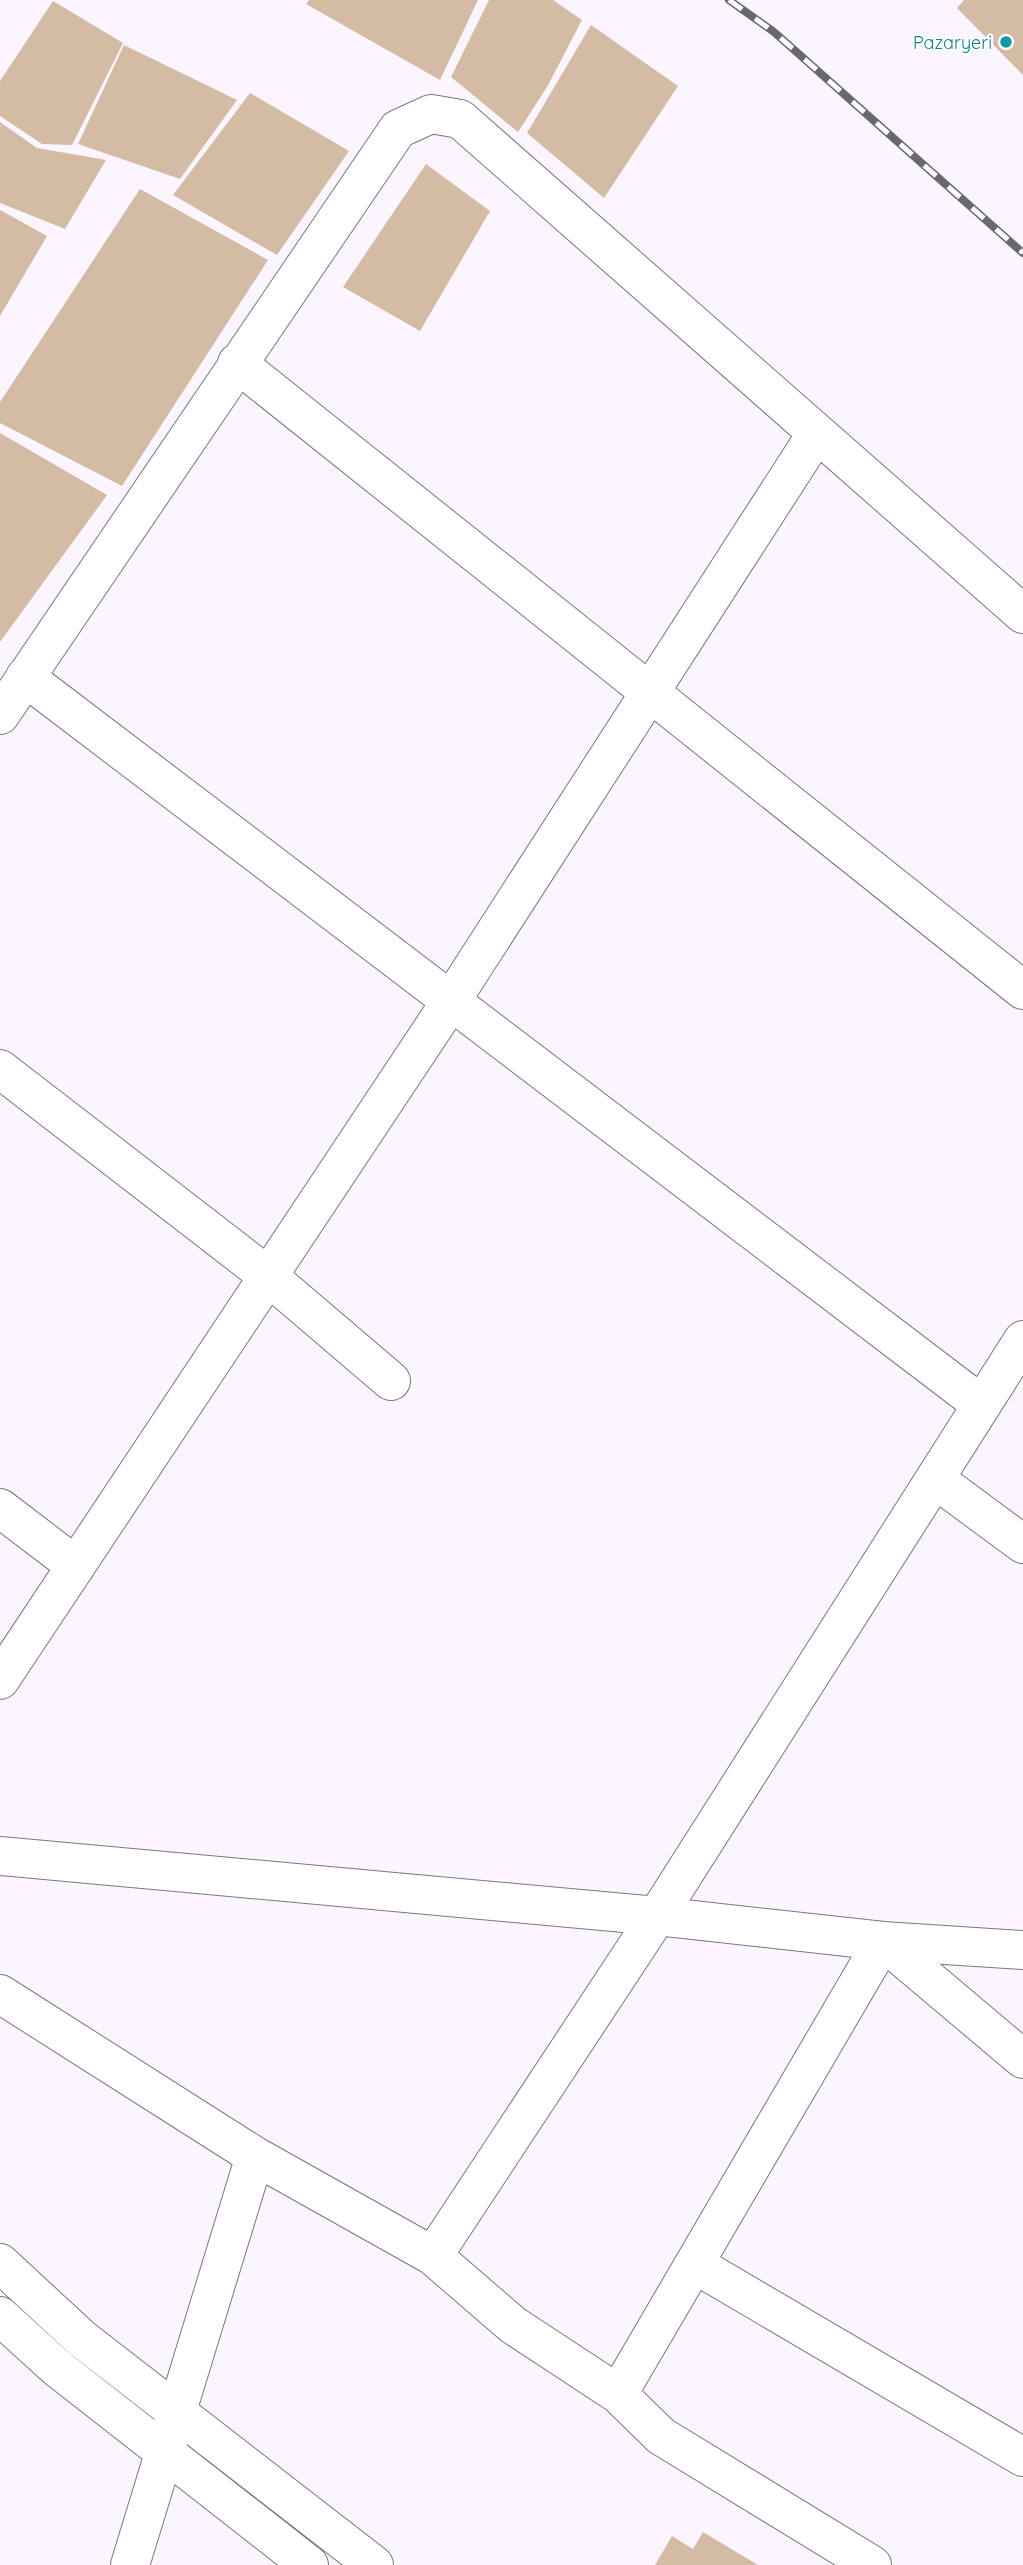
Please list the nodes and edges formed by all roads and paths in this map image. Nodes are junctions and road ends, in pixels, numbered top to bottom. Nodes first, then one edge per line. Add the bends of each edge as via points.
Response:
1 (237, 363) junction
2 (817, 433) junction
3 (1023, 614) edge
4 (25, 677) junction
5 (650, 693) junction
6 (0, 715) edge
7 (1023, 990) edge
8 (451, 1001) junction
9 (0, 1069) edge
10 (268, 1276) junction
11 (1023, 1340) edge
12 (391, 1381) dead end
13 (982, 1405) junction
14 (935, 1479) junction
15 (0, 1508) edge
16 (1023, 1544) edge
17 (76, 1566) junction
18 (0, 1681) edge
19 (0, 1856) edge
20 (657, 1916) junction
21 (883, 1941) junction
22 (1023, 1950) edge
23 (0, 1994) edge
24 (1023, 2059) edge
25 (255, 2156) junction
26 (433, 2256) junction
27 (0, 2263) edge
28 (696, 2264) junction
29 (0, 2316) edge
30 (618, 2394) junction
31 (177, 2412) junction
32 (164, 2454) junction
33 (1023, 2457) edge
34 (130, 2565) edge
35 (309, 2565) edge
36 (374, 2565) edge
37 (872, 2565) edge

1 - 2 street via 398,129 431,114 460,119
1 - 4 street
1 - 5 street
2 - 3 street
2 - 5 street
4 - 6 street
4 - 8 street
5 - 7 street
5 - 8 street
8 - 10 street
8 - 13 street
9 - 10 street
10 - 12 street
10 - 17 street
11 - 13 street
13 - 14 street
14 - 16 street
14 - 20 street
15 - 17 street
17 - 18 street
19 - 20 street
20 - 21 street
20 - 26 street
21 - 22 street
21 - 24 street
21 - 28 street
23 - 25 street
25 - 26 street
25 - 31 street
26 - 30 street via 513,2325
27 - 31 street via 81,2338
28 - 30 street
28 - 33 street
29 - 32 street via 55,2367
30 - 37 street via 661,2436
31 - 32 street
31 - 36 street
32 - 34 street
32 - 35 street

